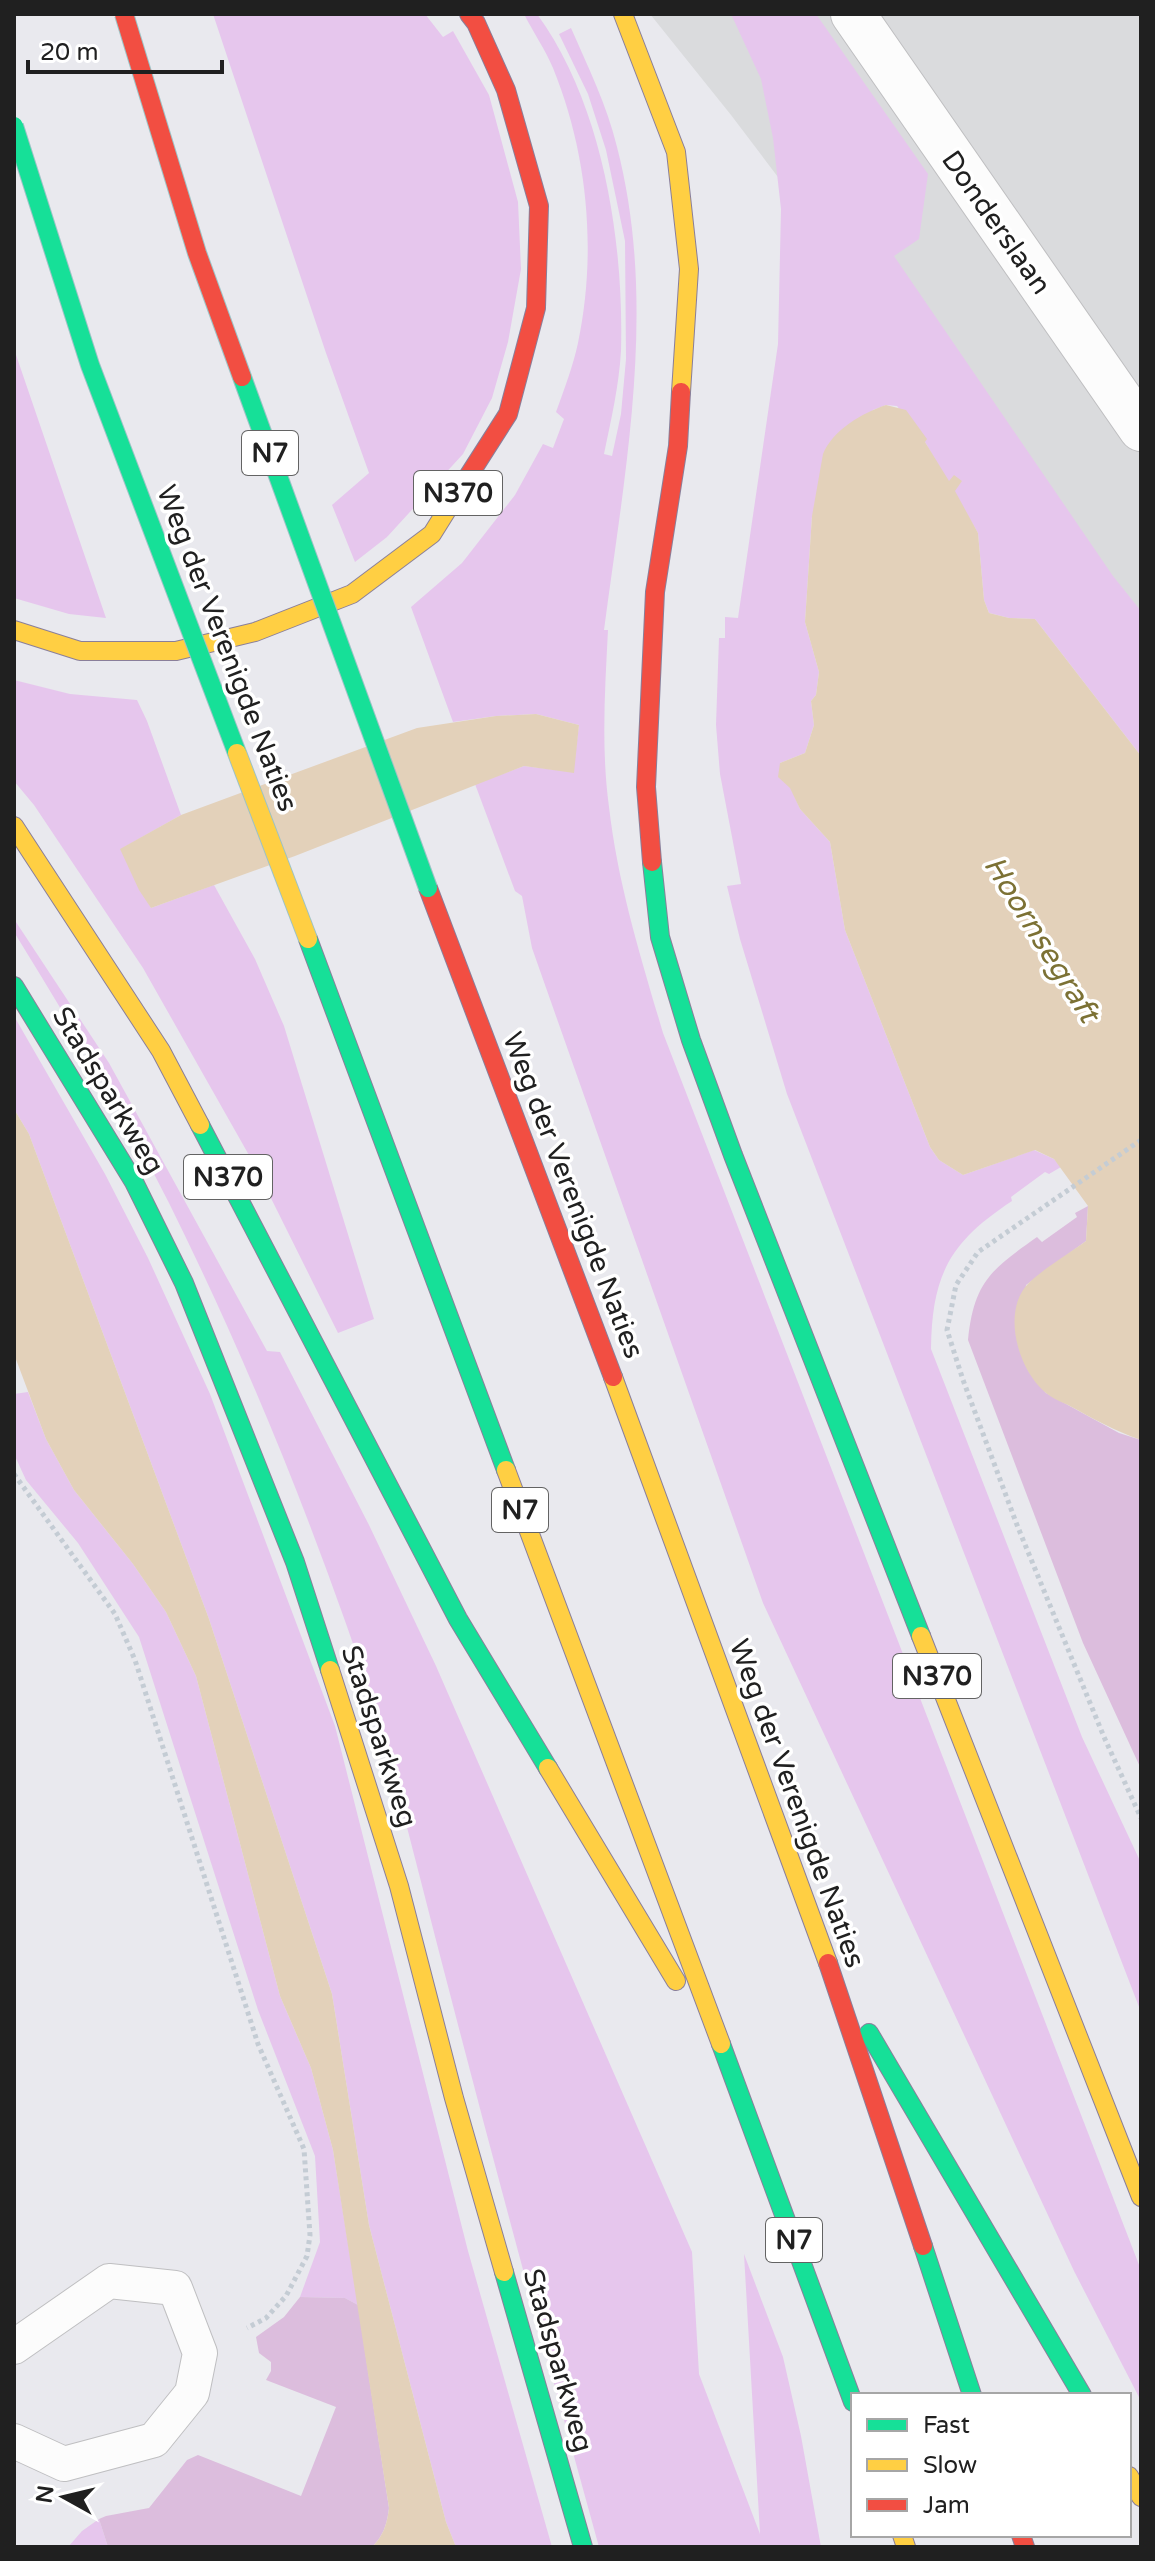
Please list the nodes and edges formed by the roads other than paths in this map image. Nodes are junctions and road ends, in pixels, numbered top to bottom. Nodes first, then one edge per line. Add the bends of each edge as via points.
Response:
1 (124, 14) edge
2 (623, 14) edge
3 (853, 14) edge
4 (473, 18) edge
5 (14, 126) edge
6 (1141, 429) edge
7 (14, 630) edge
8 (14, 826) edge
9 (14, 986) edge
10 (829, 1965) junction
11 (735, 2079) junction
12 (1141, 2197) edge
13 (14, 2347) edge
14 (971, 2393) edge
15 (1081, 2393) edge
16 (851, 2397) edge
17 (14, 2441) edge
18 (1131, 2480) edge
19 (1141, 2497) edge
20 (583, 2547) edge

1 - 10 main road, Weg der Verenigde Naties / N7, bridge via 197,253
2 - 12 main road, N370 via 676,152 689,269 678,446 655,592 647,772 660,937 733,1155
3 - 6 street, Donderslaan
4 - 7 main road, N370 via 506,90 539,206 536,308 508,414 432,534 352,594 255,632 176,651 80,651
5 - 11 main road, Weg der Verenigde Naties / N7, bridge via 90,365
8 - 11 main road, N370 via 161,1051 458,1619
9 - 20 main road, Stadsparkweg via 134,1182 184,1283 295,1562 399,1886
10 - 14 main road, Weg der Verenigde Naties / N7
10 - 15 main road, N7
11 - 16 main road, Weg der Verenigde Naties / N7
13 - 17 lane via 109,2281 175,2288 200,2353 192,2393 154,2440 64,2464
18 - 19 main road

